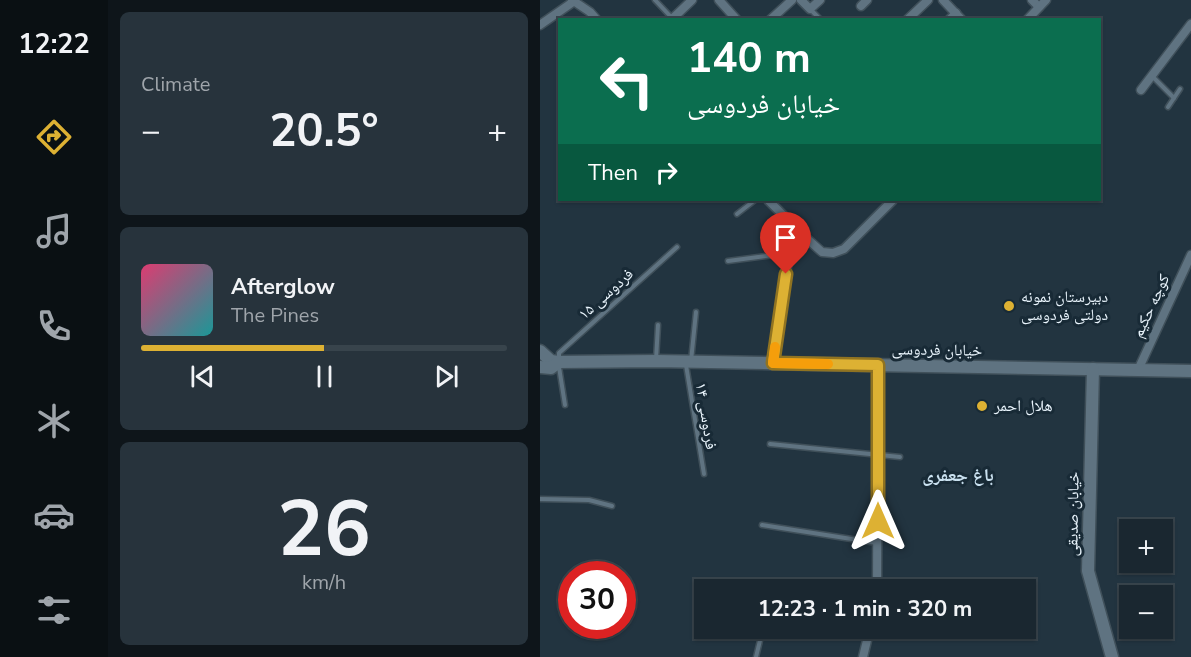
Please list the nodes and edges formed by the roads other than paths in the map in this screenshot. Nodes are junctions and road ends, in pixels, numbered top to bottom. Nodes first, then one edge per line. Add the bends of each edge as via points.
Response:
1 (655, 0) edge
2 (692, 0) edge
3 (718, 0) edge
4 (792, 0) edge
5 (801, 0) edge
6 (820, 0) edge
7 (928, 0) edge
8 (943, 0) edge
9 (1032, 0) edge
10 (1046, 0) edge
11 (573, 1) edge
12 (1039, 7) junction
13 (810, 9) junction
14 (956, 17) edge
15 (595, 18) edge
16 (671, 18) edge
17 (673, 18) edge
18 (735, 18) edge
19 (772, 18) edge
20 (818, 18) edge
21 (909, 18) edge
22 (1030, 18) edge
23 (1191, 24) edge
24 (540, 25) edge
25 (1151, 76) junction
26 (1180, 89) dead end
27 (1141, 90) dead end
28 (1174, 98) junction
29 (1168, 107) dead end
30 (754, 201) edge
31 (769, 201) edge
32 (892, 201) edge
33 (737, 214) dead end
34 (804, 236) junction
35 (677, 247) dead end
36 (789, 253) junction
37 (1191, 255) edge
38 (728, 261) dead end
39 (696, 312) dead end
40 (658, 325) dead end
41 (540, 351) edge
42 (656, 361) junction
43 (688, 361) junction
44 (559, 363) junction
45 (773, 363) junction
46 (878, 365) junction
47 (540, 367) edge
48 (1093, 369) junction
49 (1138, 370) junction
50 (1191, 371) edge
51 (565, 405) dead end
52 (770, 444) dead end
53 (878, 454) junction
54 (900, 457) dead end
55 (704, 474) dead end
56 (540, 499) edge
57 (612, 506) dead end
58 (762, 525) dead end
59 (877, 543) junction
60 (877, 579) edge
61 (760, 639) edge
62 (867, 639) edge
63 (756, 657) edge
64 (863, 657) edge
65 (1112, 657) edge

1 - 16 lane
2 - 17 street
3 - 18 street
4 - 19 street
5 - 13 street
6 - 13 street
7 - 21 street
8 - 14 street
9 - 12 street
10 - 12 street
11 - 15 street
11 - 24 street
12 - 22 street
13 - 20 lane
23 - 25 street
25 - 27 street
25 - 28 lane
26 - 28 lane
28 - 29 lane
30 - 33 lane
31 - 34 street
32 - 34 street via 844,249 822,252
34 - 36 street
35 - 44 lane, فردوسی ۱۵ via 559,353
36 - 38 lane
36 - 45 street
37 - 49 street, کوچه حکیم
39 - 43 lane, فردوسی ۱۴
40 - 42 lane
41 - 44 street
42 - 43 street, خیابان فردوسی
42 - 44 street, خیابان فردوسی
43 - 45 street, خیابان فردوسی
43 - 55 lane, فردوسی ۱۴
44 - 47 street, خیابان فردوسی via 551,368
44 - 51 lane
45 - 46 street, خیابان فردوسی
46 - 48 street, خیابان فردوسی
46 - 53 street
48 - 49 street, خیابان فردوسی
48 - 65 street, خیابان صدیقی via 1088,571
49 - 50 street, خیابان فردوسی
52 - 53 lane
53 - 54 lane
53 - 59 street
56 - 57 lane via 588,500
58 - 59 lane
59 - 60 street
61 - 63 lane
62 - 64 street

